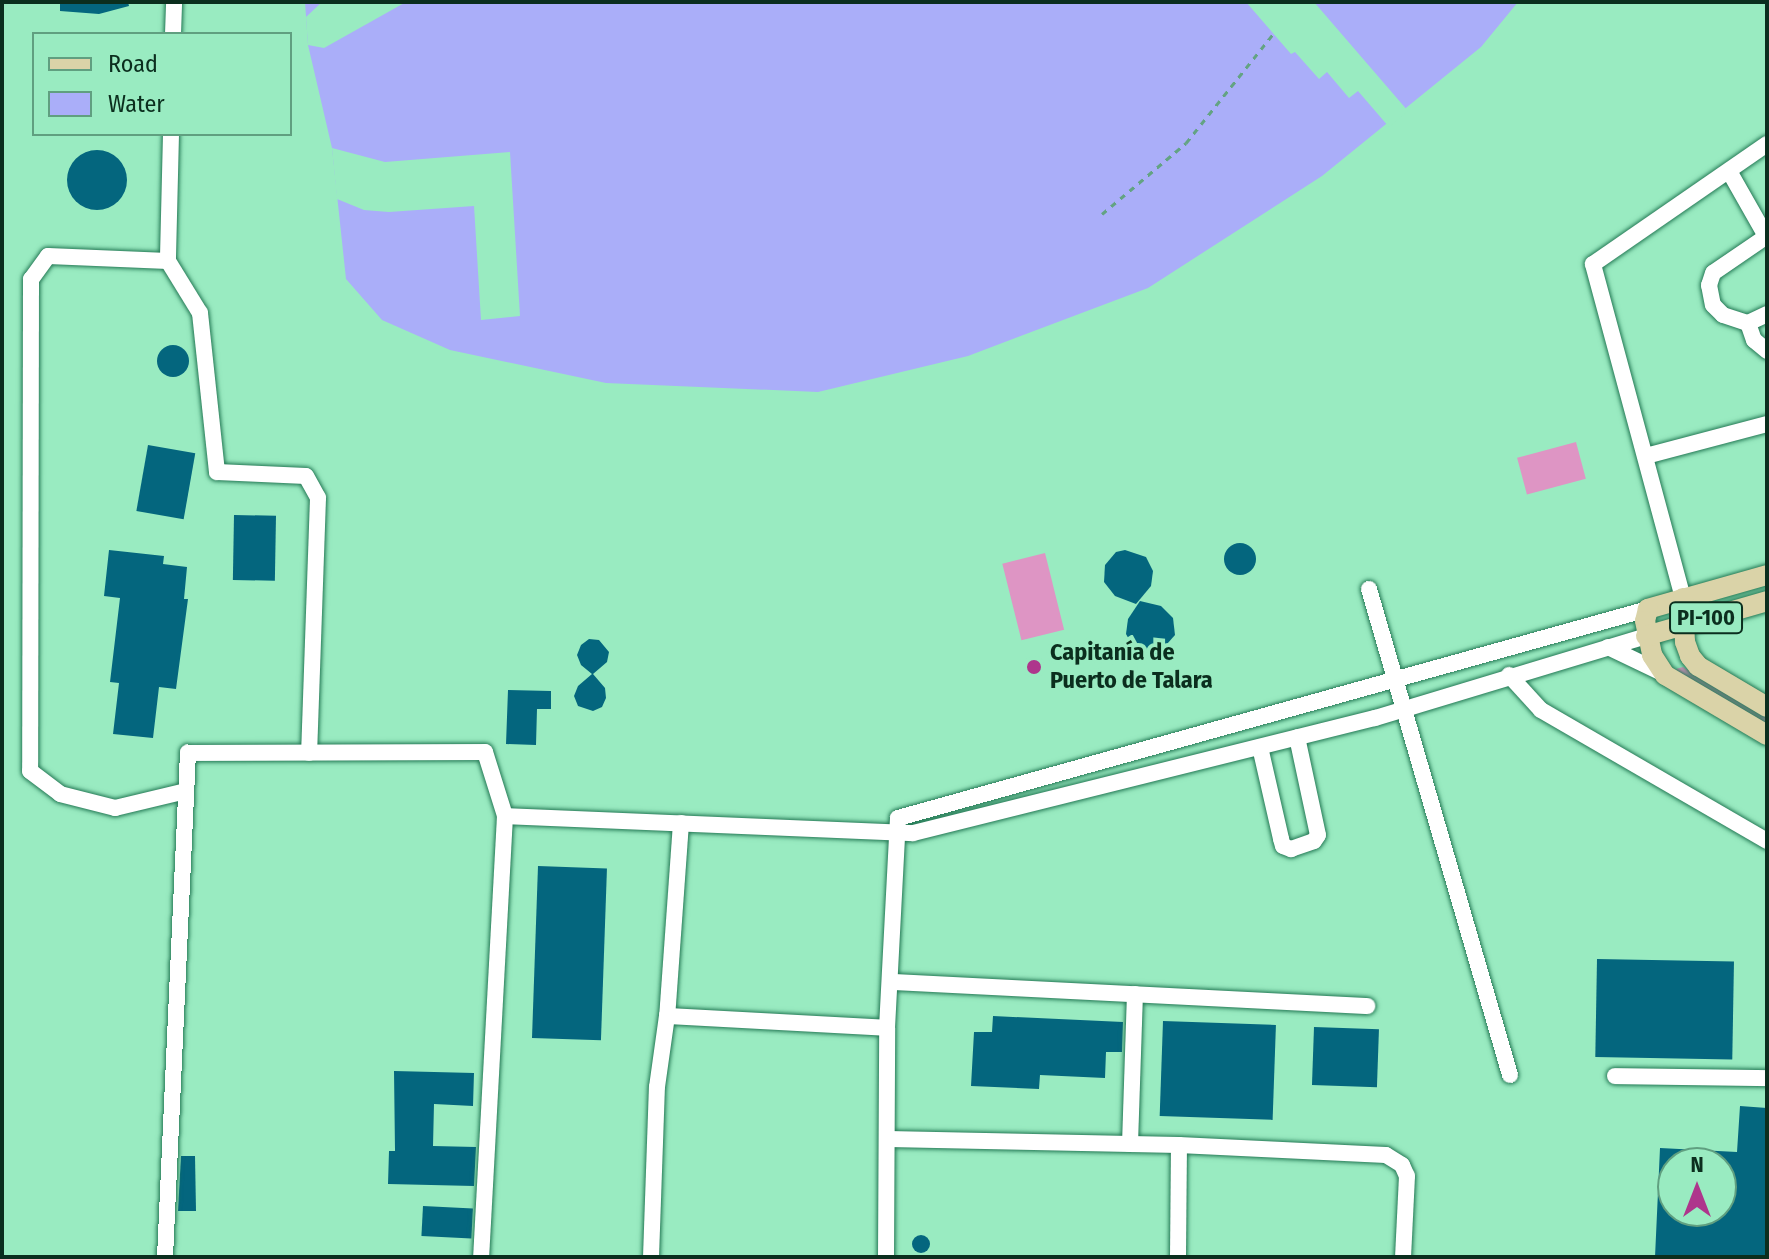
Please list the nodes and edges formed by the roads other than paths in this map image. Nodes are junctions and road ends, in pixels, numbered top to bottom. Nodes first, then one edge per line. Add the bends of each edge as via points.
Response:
1 (174, 2) edge
2 (173, 32) edge
3 (171, 136) edge
4 (1767, 144) edge
5 (1729, 171) junction
6 (1766, 236) edge
7 (168, 261) junction
8 (1767, 314) edge
9 (1748, 323) junction
10 (1767, 351) edge
11 (1767, 424) edge
12 (1646, 456) junction
13 (1767, 575) edge
14 (1369, 589) dead end
15 (1683, 598) junction
16 (1758, 603) edge
17 (1648, 609) junction
18 (1767, 617) edge
19 (1684, 625) junction
20 (1646, 636) junction
21 (1608, 647) junction
22 (1509, 675) junction
23 (1665, 675) junction
24 (1393, 682) junction
25 (1767, 707) edge
26 (1405, 709) junction
27 (1767, 735) edge
28 (1297, 737) junction
29 (1260, 747) junction
30 (309, 753) junction
31 (186, 791) junction
32 (505, 816) junction
33 (681, 823) junction
34 (899, 825) junction
35 (1767, 841) edge
36 (892, 982) junction
37 (1135, 994) junction
38 (1367, 1006) dead end
39 (667, 1016) junction
40 (887, 1028) junction
41 (1510, 1075) dead end
42 (1615, 1076) dead end
43 (1767, 1078) edge
44 (888, 1139) junction
45 (1130, 1144) junction
46 (1179, 1145) junction
47 (165, 1257) edge
48 (481, 1257) edge
49 (651, 1257) edge
50 (886, 1257) edge
51 (1178, 1257) edge
52 (1403, 1257) edge

1 - 2 street
3 - 7 street
4 - 5 street
5 - 6 street
5 - 12 street via 1593,264
6 - 9 street via 1713,273 1709,285 1718,311
7 - 30 street via 200,313 217,472 306,476 318,498
7 - 31 street via 48,256 31,279 30,771 60,794 115,808
8 - 9 street
9 - 10 street via 1754,340
11 - 12 street
12 - 15 street
13 - 15 main road, PI-100
14 - 24 street
15 - 17 main road, PI-100
15 - 19 main road, PI-100
16 - 18 street
16 - 19 main road, PI-100
17 - 20 main road, PI-100
17 - 24 street
19 - 20 main road, PI-100
19 - 25 main road, PI-100 via 1690,656 1698,666
20 - 21 street
20 - 23 main road, PI-100
21 - 22 street
21 - 23 street
22 - 26 street
22 - 35 street via 1541,710
23 - 27 main road
24 - 26 street
24 - 34 street
26 - 28 street
26 - 41 street
28 - 29 street
28 - 29 street via 1318,835 1291,849 1283,846
29 - 34 street via 913,833
30 - 31 street via 188,753
30 - 32 street via 485,752
31 - 47 street
32 - 33 street
32 - 48 street
33 - 34 street
33 - 39 street
34 - 36 street
36 - 37 street
36 - 40 street
37 - 38 street
37 - 45 street
39 - 40 street
39 - 49 street via 657,1087
40 - 44 street
42 - 43 street
44 - 45 street
44 - 50 street
45 - 46 street
46 - 51 street
46 - 52 street via 1386,1155 1402,1165 1407,1176

